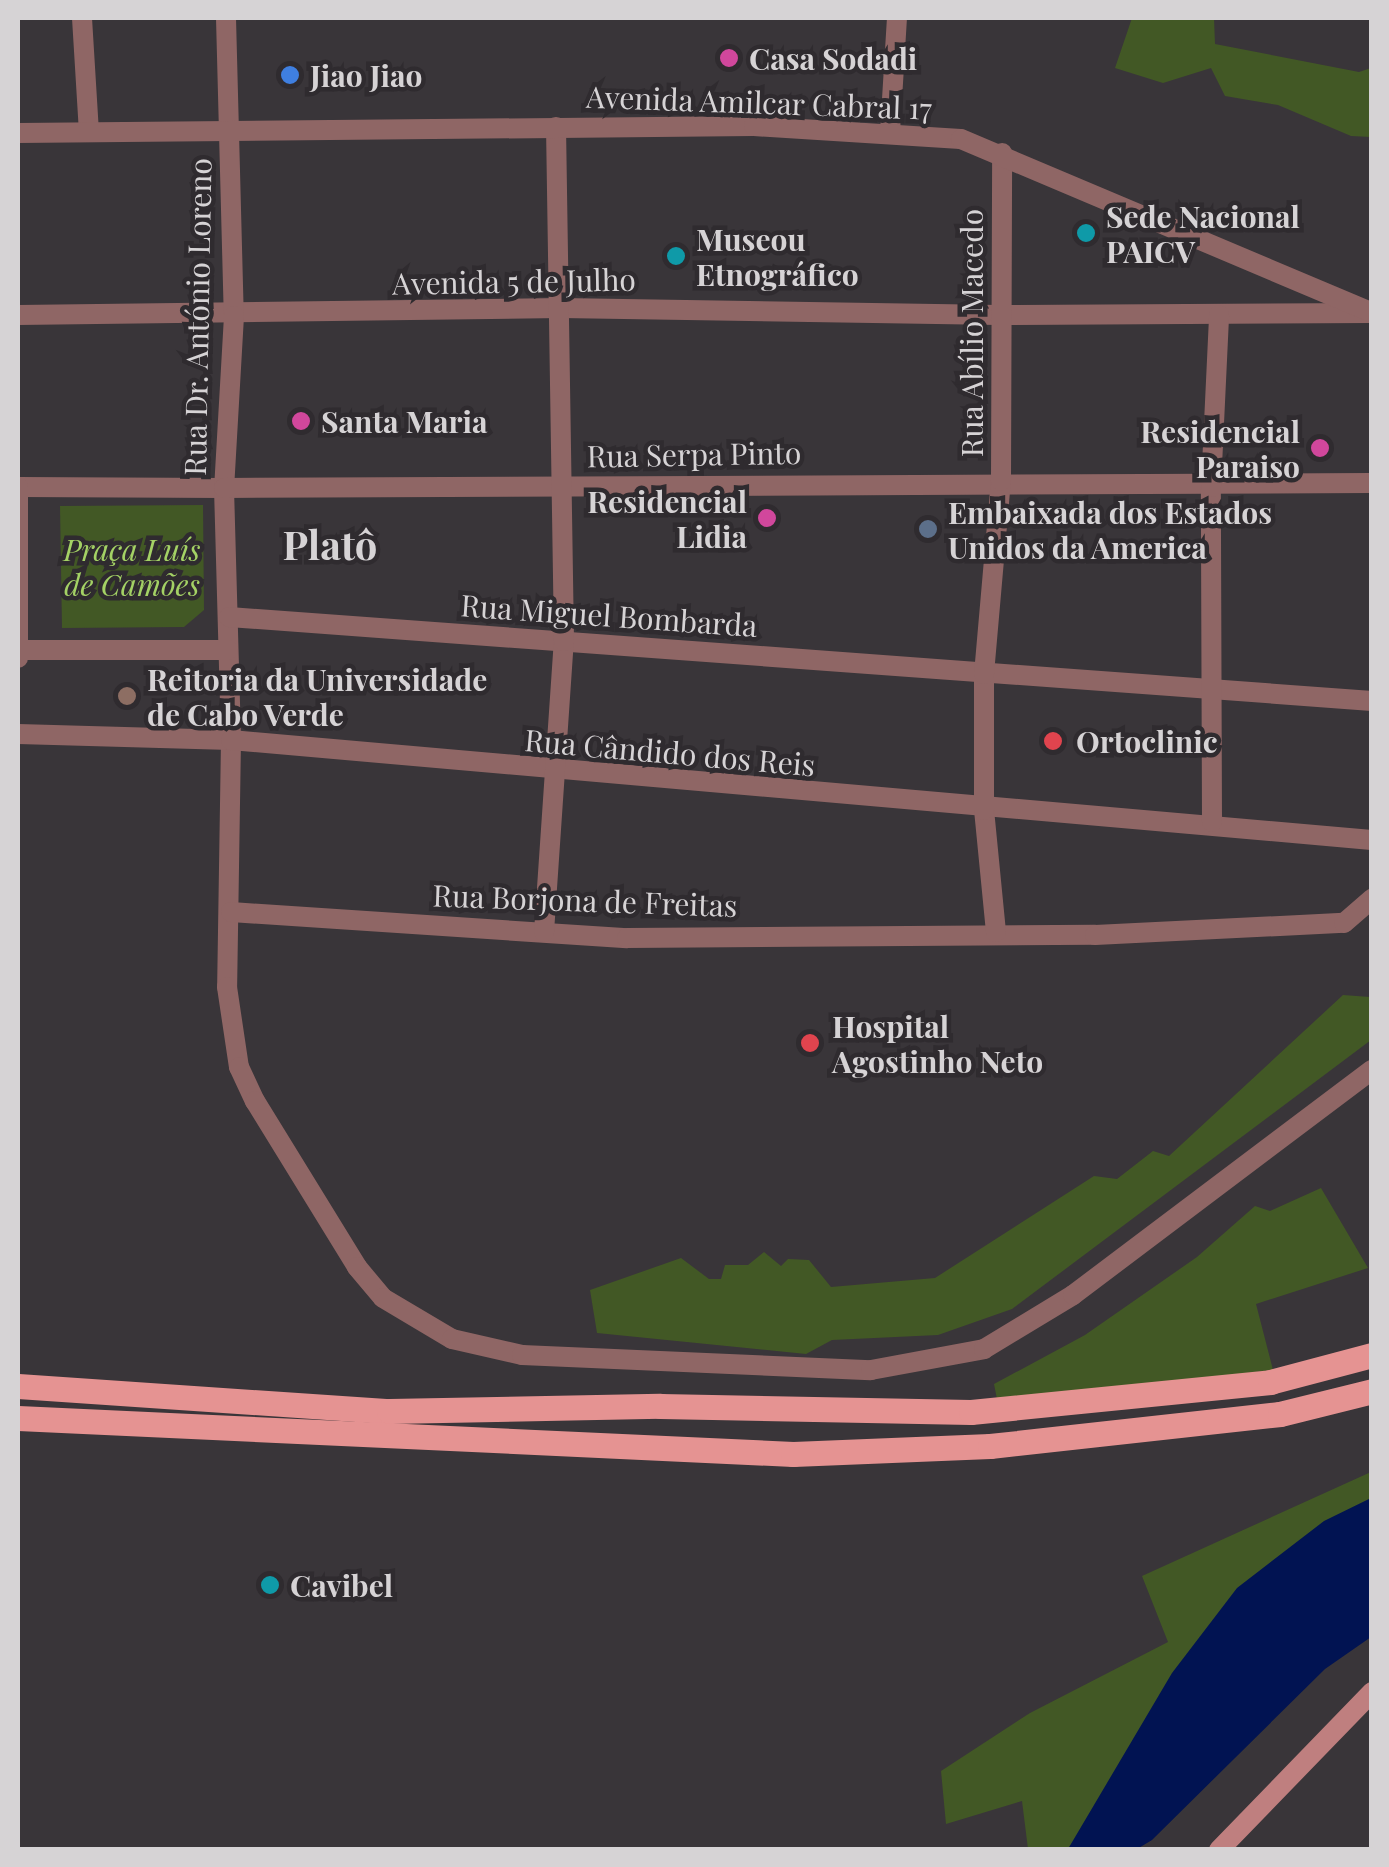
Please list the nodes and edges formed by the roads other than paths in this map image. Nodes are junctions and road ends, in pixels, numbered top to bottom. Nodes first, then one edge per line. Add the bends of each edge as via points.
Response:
1 (82, 18) edge
2 (226, 18) edge
3 (898, 18) edge
4 (230, 126) junction
5 (556, 127) junction
6 (90, 132) junction
7 (890, 132) junction
8 (18, 133) edge
9 (1002, 153) junction
10 (561, 308) junction
11 (1372, 313) edge
12 (1000, 314) junction
13 (1219, 314) junction
14 (18, 315) edge
15 (234, 316) junction
16 (1001, 480) junction
17 (1372, 483) edge
18 (564, 485) junction
19 (18, 487) edge
20 (1211, 487) junction
21 (224, 488) junction
22 (229, 617) junction
23 (564, 640) junction
24 (228, 650) junction
25 (19, 653) edge
26 (984, 674) junction
27 (1210, 687) junction
28 (1372, 701) edge
29 (18, 734) edge
30 (231, 740) junction
31 (552, 771) junction
32 (984, 810) junction
33 (1212, 822) junction
34 (1372, 840) edge
35 (1372, 899) edge
36 (231, 912) junction
37 (544, 932) junction
38 (996, 932) junction
39 (1372, 1070) edge
40 (1372, 1355) edge
41 (18, 1386) edge
42 (1372, 1392) edge
43 (18, 1418) edge
44 (1369, 1700) edge
45 (1219, 1850) edge

1 - 6 street
2 - 4 street, Rua Dr. António Loreno
3 - 7 street
4 - 5 street, Avenida Amilcar Cabral 17
4 - 6 street, Avenida Amilcar Cabral 17
4 - 15 street, Rua Dr. António Loreno
5 - 7 street, Avenida Amilcar Cabral 17
5 - 10 street
6 - 8 street, Avenida Amilcar Cabral 17
7 - 9 street, Avenida Amilcar Cabral 17 via 961,139
9 - 11 street, Avenida Amilcar Cabral 17
9 - 12 street, Rua Abílio Macedo
10 - 12 street, Avenida 5 de Julho
10 - 15 street, Avenida 5 de Julho
10 - 18 street
11 - 13 street, Avenida 5 de Julho
12 - 13 street, Avenida 5 de Julho
12 - 16 street, Rua Abílio Macedo
13 - 20 street
14 - 15 street, Avenida 5 de Julho
15 - 21 street, Rua Dr. António Loreno
16 - 18 street, Rua Serpa Pinto
16 - 20 street, Rua Serpa Pinto
16 - 26 street, Rua Abílio Macedo
17 - 20 street, Rua Serpa Pinto
18 - 21 street, Rua Serpa Pinto
18 - 23 street
19 - 21 street, Rua Serpa Pinto
19 - 25 street
20 - 27 street
21 - 22 street, Rua Dr. António Loreno
22 - 23 street, Rua Miguel Bombarda
22 - 24 street, Rua Dr. António Loreno
23 - 26 street, Rua Miguel Bombarda
23 - 31 street
24 - 25 street
24 - 30 street
26 - 27 street, Rua Miguel Bombarda
26 - 32 street, Rua Abílio Macedo
27 - 28 street, Rua Miguel Bombarda
27 - 33 street
29 - 30 street, Rua Cândido dos Reis
30 - 31 street, Rua Cândido dos Reis
30 - 36 street
31 - 32 street, Rua Cândido dos Reis
31 - 37 street
32 - 33 street, Rua Cândido dos Reis
32 - 38 street, Rua Abílio Macedo
33 - 34 street, Rua Cândido dos Reis
35 - 38 street, Rua Borjona de Freitas via 1344,923 1095,935
36 - 37 street, Rua Borjona de Freitas
36 - 39 street via 232,1032 255,1101 357,1267 384,1298 414,1322 485,1351 871,1370 984,1349 1073,1295
37 - 38 street, Rua Borjona de Freitas via 627,938
40 - 41 main road via 1270,1382 972,1412 660,1406 389,1411
42 - 43 main road via 1280,1414 990,1446 792,1454
44 - 45 main road

